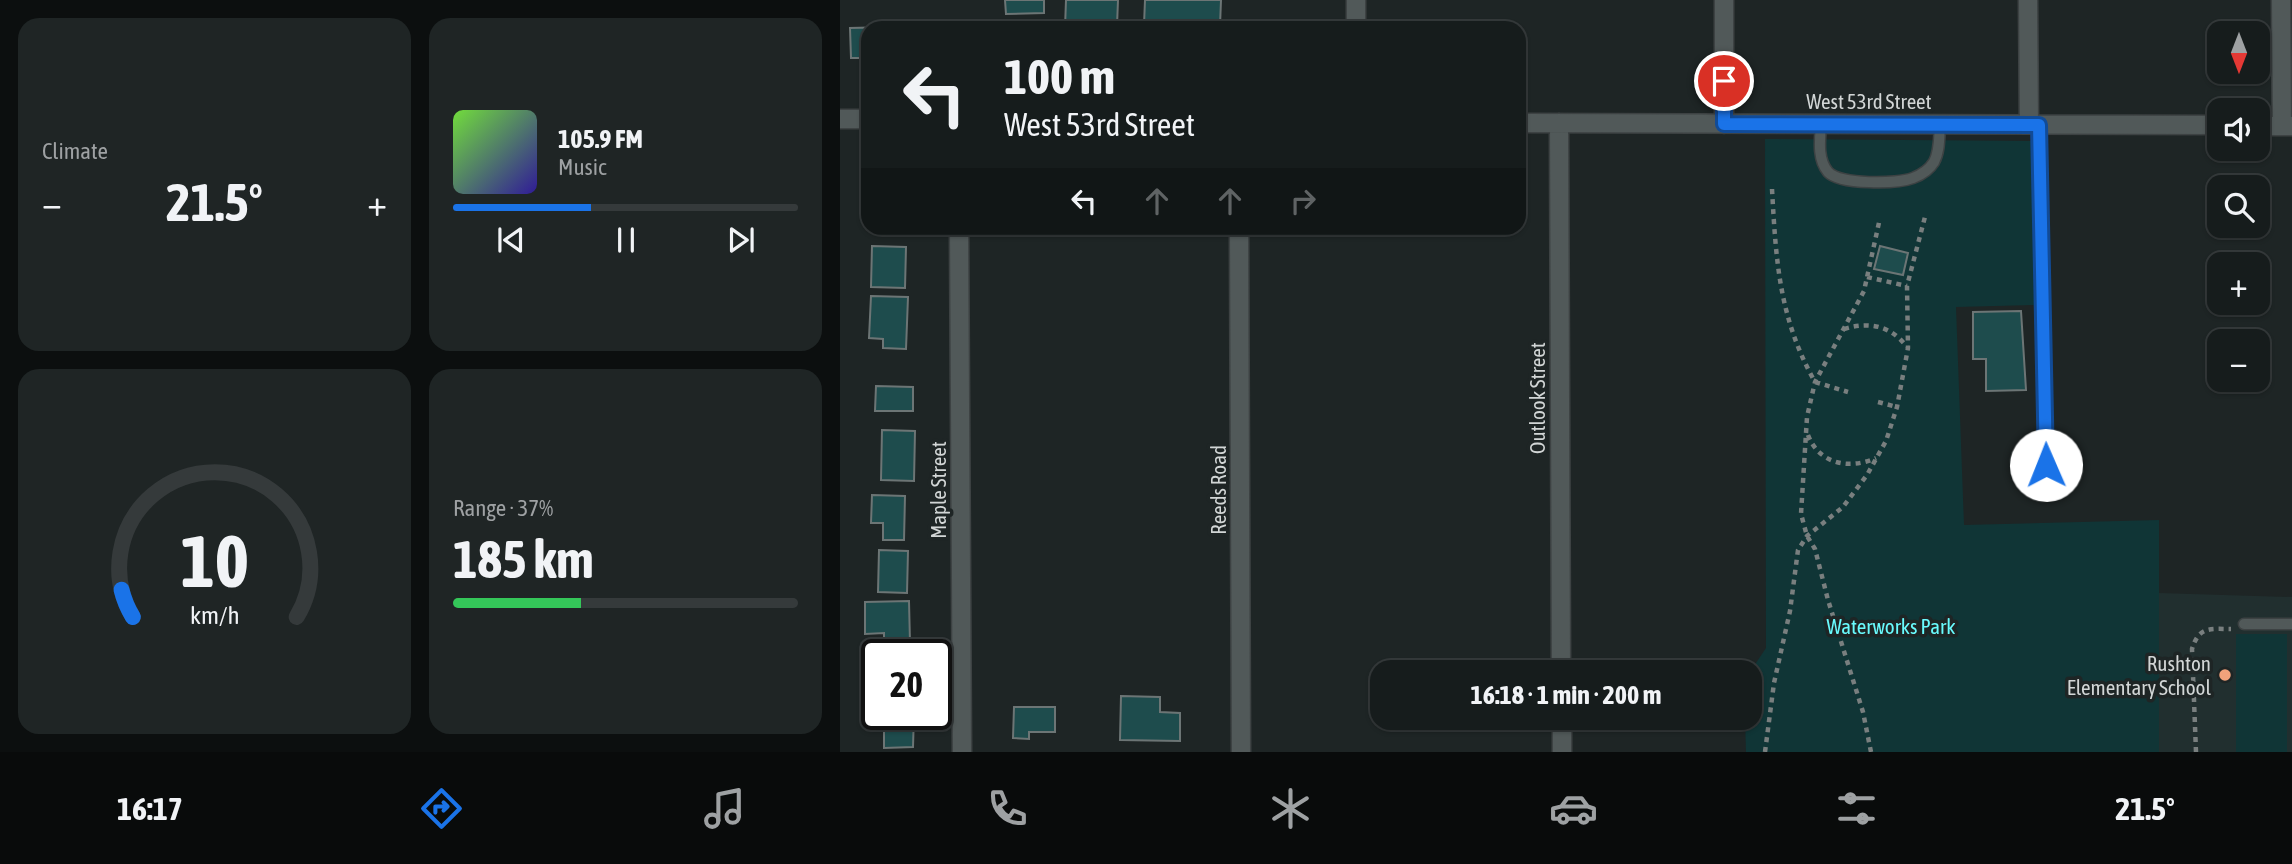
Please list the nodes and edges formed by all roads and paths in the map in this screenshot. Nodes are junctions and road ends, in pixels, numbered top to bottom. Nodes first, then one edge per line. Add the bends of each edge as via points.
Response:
1 (1356, 0) edge
2 (1724, 0) edge
3 (2028, 0) edge
4 (2281, 0) edge
5 (1356, 21) edge
6 (840, 119) edge
7 (861, 119) edge
8 (1526, 123) edge
9 (1559, 123) junction
10 (1724, 124) junction
11 (1821, 124) junction
12 (1940, 124) junction
13 (2034, 125) junction
14 (2207, 125) edge
15 (2287, 126) edge
16 (1772, 189) dead end
17 (1926, 213) dead end
18 (1880, 218) dead end
19 (959, 235) edge
20 (1239, 235) edge
21 (1867, 277) junction
22 (1907, 286) junction
23 (1843, 330) junction
24 (1908, 348) junction
25 (1815, 382) junction
26 (1848, 392) dead end
27 (1878, 402) dead end
28 (1897, 407) junction
29 (1807, 431) junction
30 (1876, 458) junction
31 (2046, 465) dead end
32 (1807, 536) junction
33 (2244, 624) joint
34 (2292, 624) edge
35 (1561, 660) edge
36 (1562, 730) edge
37 (962, 752) edge
38 (1241, 752) edge
39 (1562, 752) edge
40 (1765, 752) edge
41 (1871, 752) edge
42 (2196, 752) edge

1 - 5 street
2 - 10 street
3 - 13 street
4 - 15 street
6 - 7 street
8 - 9 street, West 53rd Street
9 - 10 street, West 53rd Street
9 - 35 street, Outlook Street
10 - 11 street, West 53rd Street
11 - 12 street, West 53rd Street
11 - 12 lane via 1820,151 1828,173 1841,180 1897,182 1925,173 1934,162
12 - 13 street, West 53rd Street
13 - 14 street, West 53rd Street
13 - 31 lane
16 - 25 path via 1787,321
17 - 22 path
18 - 21 path
19 - 37 street, Maple Street
20 - 38 street, Reeds Road
21 - 22 path
21 - 23 path
22 - 24 path
23 - 24 path via 1878,326 1893,332
23 - 25 path
24 - 28 path
25 - 26 path
25 - 29 path
27 - 28 path
28 - 30 path
29 - 30 path via 1818,453 1831,461 1857,465
29 - 32 path via 1801,514
30 - 32 path via 1843,507
32 - 40 path via 1798,550
32 - 41 path via 1815,549
33 - 34 lane
33 - 42 path via 2236,629 2209,629 2195,640
36 - 39 street

